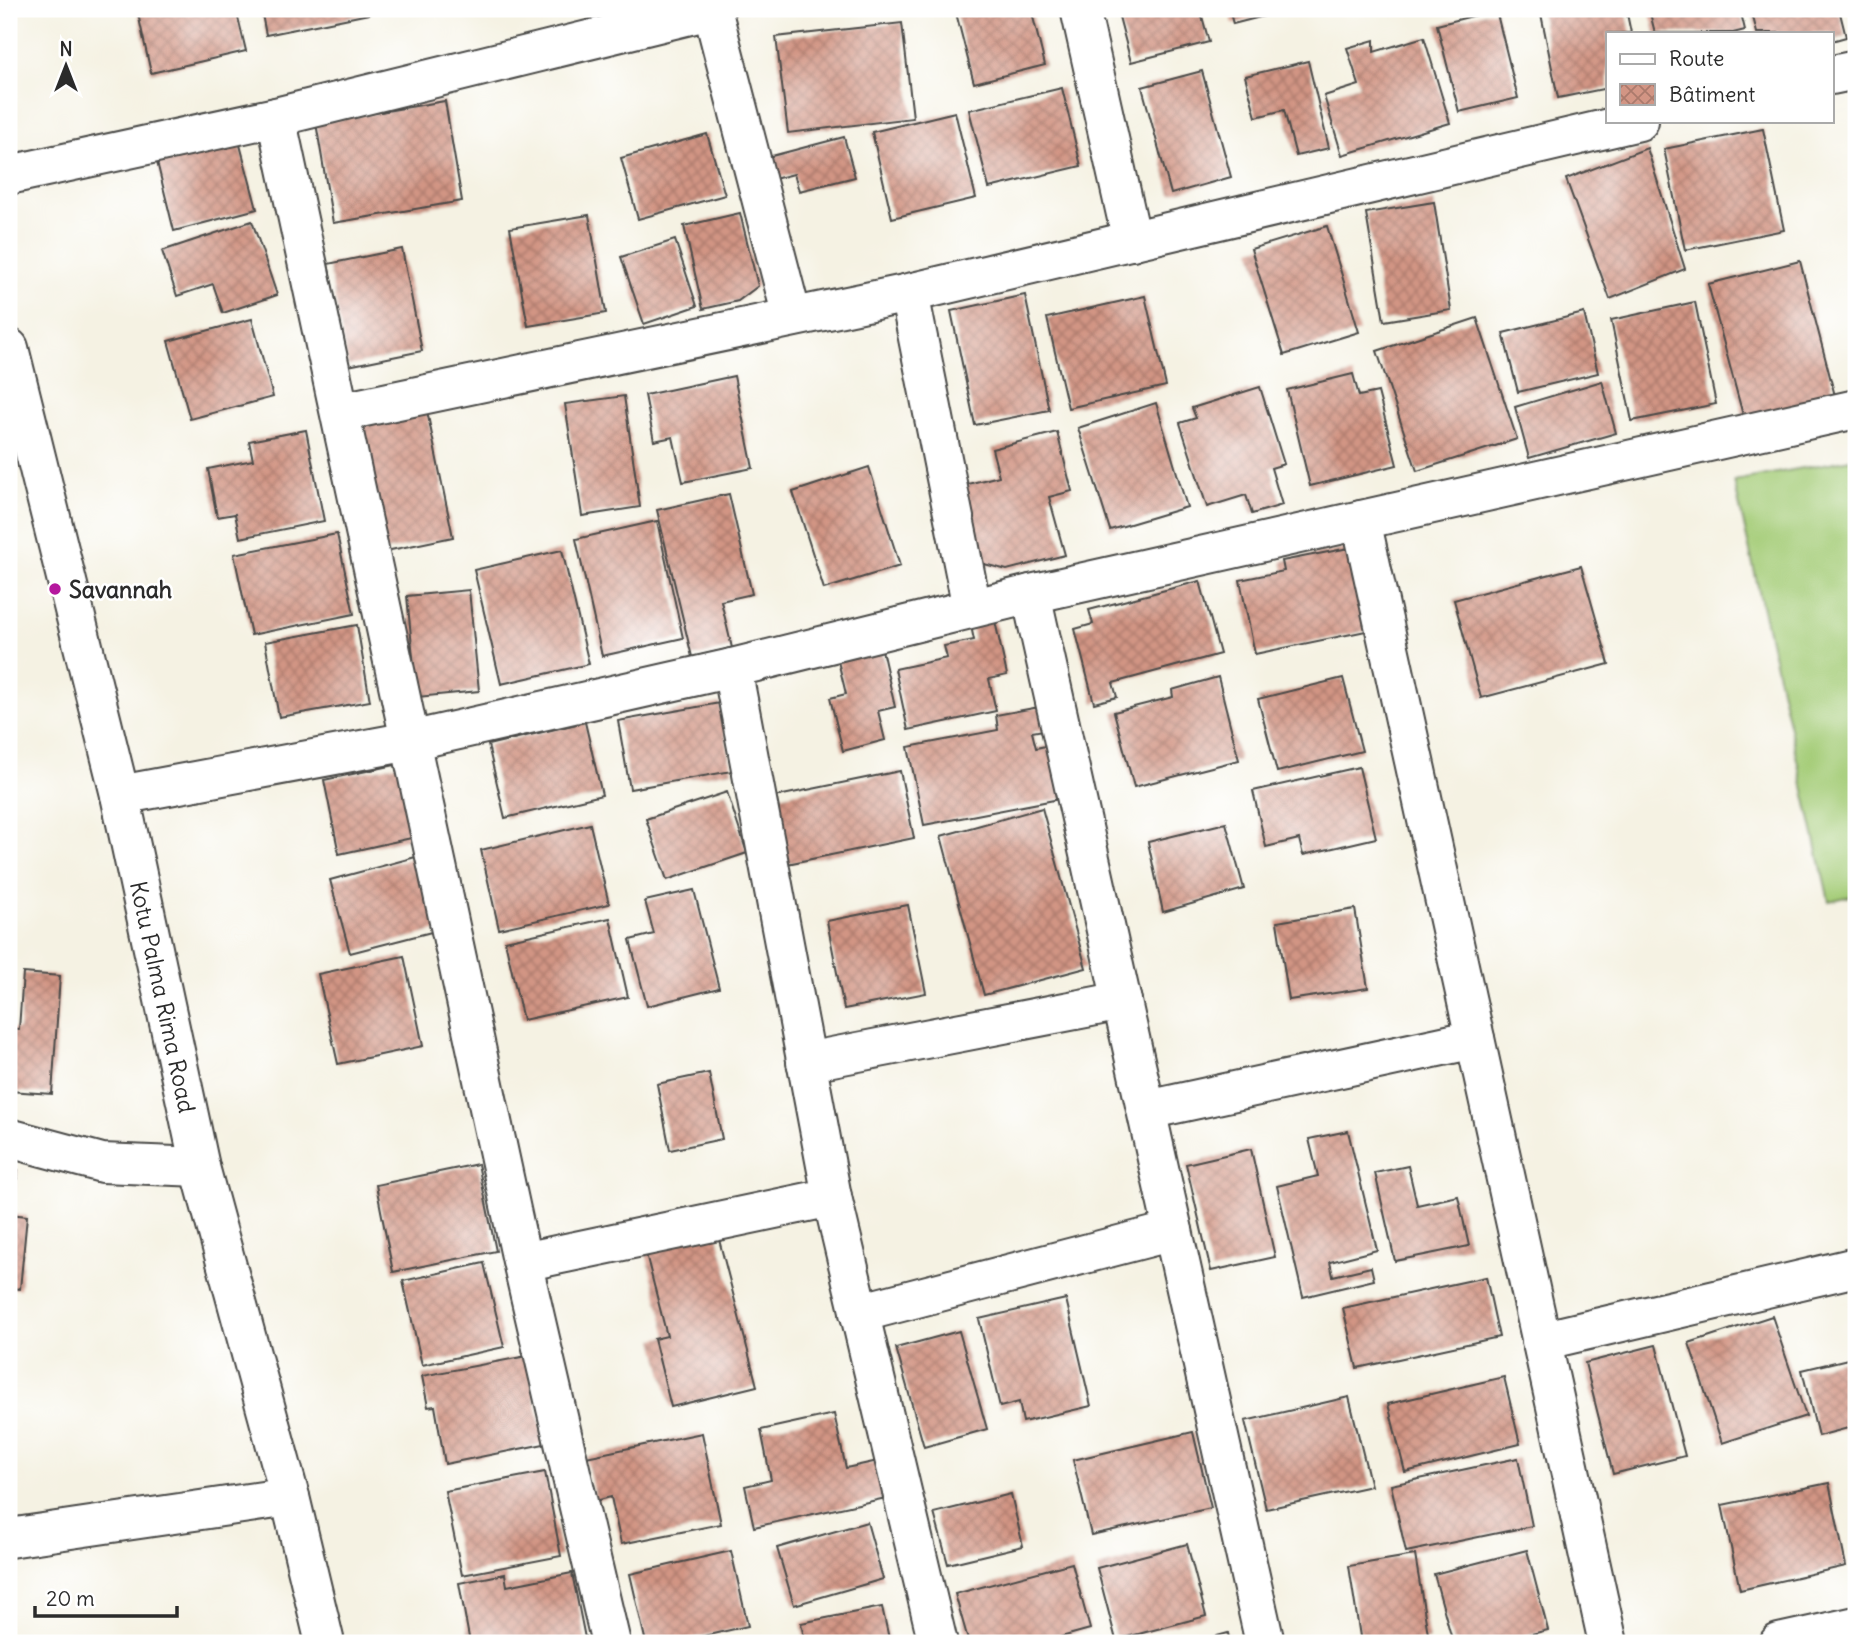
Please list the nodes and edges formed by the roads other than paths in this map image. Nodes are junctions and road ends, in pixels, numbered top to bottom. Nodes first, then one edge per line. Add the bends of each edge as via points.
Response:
1 (713, 9) edge
2 (1080, 9) edge
3 (1856, 69) edge
4 (1834, 74) edge
5 (276, 117) junction
6 (1635, 122) edge
7 (9, 175) edge
8 (1132, 241) junction
9 (909, 293) junction
10 (792, 317) junction
11 (9, 348) edge
12 (1856, 409) edge
13 (341, 412) junction
14 (1361, 520) junction
15 (1031, 594) junction
16 (972, 608) junction
17 (732, 668) junction
18 (410, 741) junction
19 (120, 795) junction
20 (1122, 1001) junction
21 (1475, 1039) junction
22 (806, 1062) junction
23 (1147, 1110) junction
24 (9, 1138) edge
25 (200, 1167) junction
26 (832, 1197) junction
27 (1173, 1231) junction
28 (523, 1262) junction
29 (1856, 1267) edge
30 (859, 1313) junction
31 (1541, 1341) junction
32 (290, 1497) junction
33 (9, 1538) edge
34 (1856, 1626) edge
35 (325, 1643) edge
36 (611, 1643) edge
37 (938, 1643) edge
38 (1265, 1643) edge
39 (1608, 1643) edge
40 (1779, 1643) edge

1 - 5 street
1 - 10 street
2 - 8 street
3 - 4 street
5 - 7 street
5 - 13 street
6 - 8 street
8 - 9 street
9 - 10 street
9 - 16 street
10 - 13 street
11 - 19 street, Kotu Palma Rima Road
12 - 14 street
13 - 18 street
14 - 15 street
14 - 21 street
15 - 16 street
15 - 20 street
16 - 17 street
17 - 18 street
17 - 22 street
18 - 19 street
18 - 28 street
19 - 25 street, Kotu Palma Rima Road
20 - 22 street
20 - 23 street
21 - 23 street
21 - 31 street
22 - 26 street
23 - 27 street
24 - 25 street via 102,1163
25 - 32 street, Kotu Palma Rima Road
26 - 28 street
26 - 30 street
27 - 30 street
27 - 38 street
28 - 36 street
29 - 31 street
30 - 37 street
31 - 39 street
32 - 33 street
32 - 35 street, Kotu Palma Rima Road
34 - 40 street

